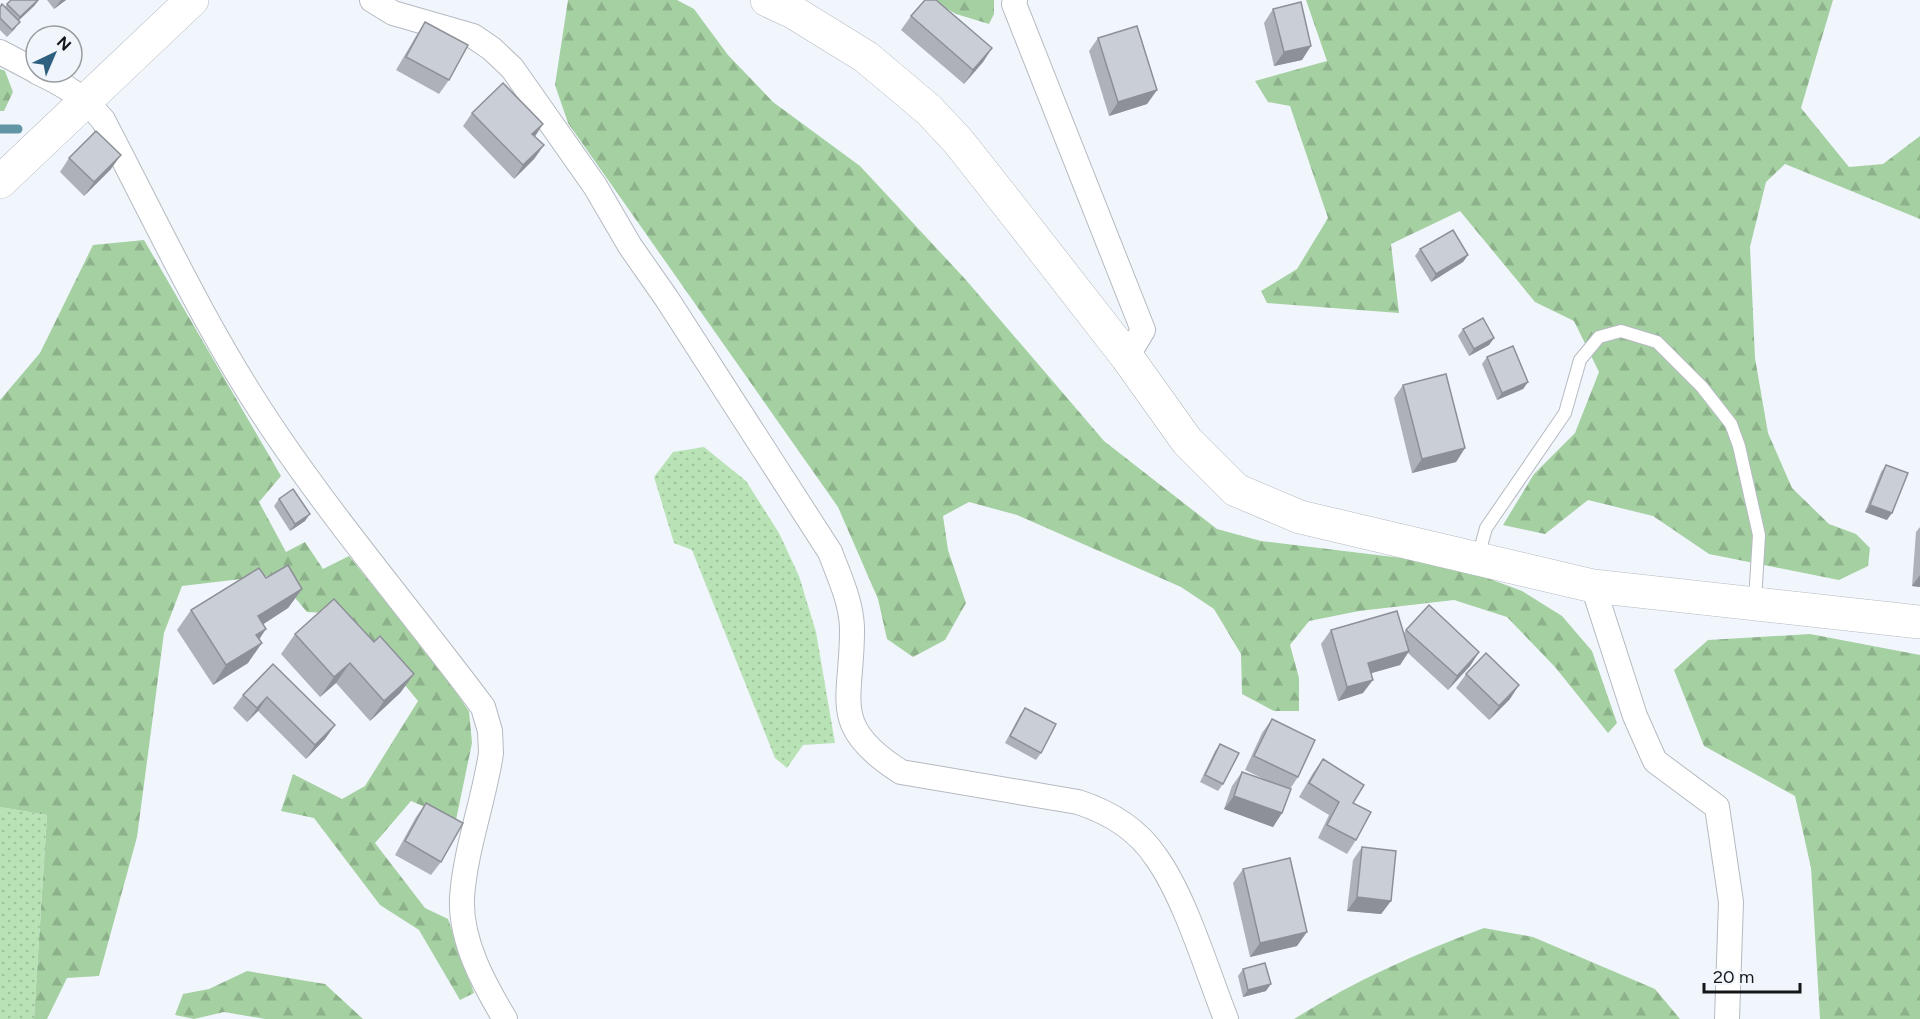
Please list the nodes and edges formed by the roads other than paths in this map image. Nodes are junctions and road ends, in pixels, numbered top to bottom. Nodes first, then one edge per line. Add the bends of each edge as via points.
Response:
1 (192, 0) edge
2 (372, 0) edge
3 (767, 0) edge
4 (1015, 0) edge
5 (0, 52) edge
6 (24, 65) edge
7 (64, 84) edge
8 (86, 100) junction
9 (0, 182) edge
10 (1127, 357) junction
11 (1478, 557) junction
12 (1593, 586) junction
13 (1755, 603) junction
14 (1920, 622) edge
15 (505, 1019) edge
16 (1226, 1019) edge
17 (1727, 1019) edge

1 - 8 street
2 - 16 street via 393,13 473,36 492,49 512,68 595,186 830,552 845,590 852,625 846,699 857,735 877,757 901,772 1078,802 1117,819 1156,856 1176,893
3 - 10 street via 866,57 929,110 965,149
4 - 10 street via 1143,330
5 - 6 street
7 - 8 street
8 - 9 street
8 - 15 street via 103,120 209,321 276,433 483,707 491,753 462,899 480,977
10 - 11 street via 1187,441 1236,490 1300,517
11 - 12 street
11 - 13 lane via 1486,528 1565,413 1580,360 1599,337 1621,331 1657,342 1702,387 1731,424 1759,535
12 - 13 street
12 - 17 street via 1635,716 1655,761 1717,807 1731,902
13 - 14 street

